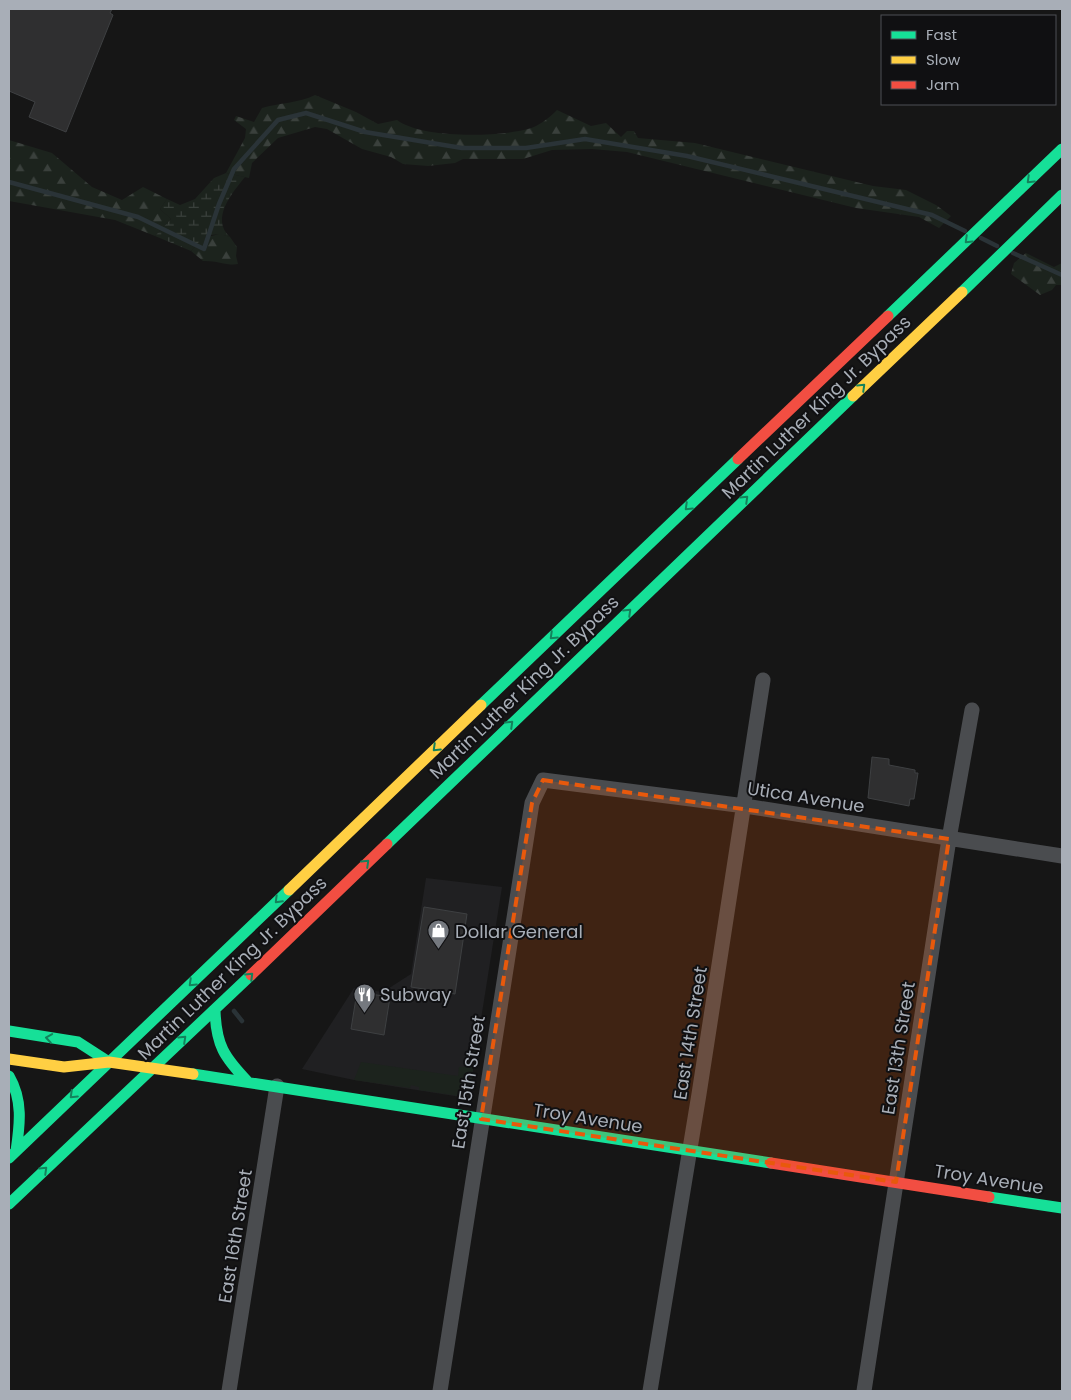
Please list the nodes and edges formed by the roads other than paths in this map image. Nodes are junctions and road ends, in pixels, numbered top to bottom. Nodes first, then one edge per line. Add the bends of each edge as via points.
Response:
1 (1062, 149) edge
2 (1062, 195) edge
3 (762, 680) dead end
4 (972, 710) dead end
5 (543, 780) joint
6 (745, 806) junction
7 (949, 839) junction
8 (1062, 856) edge
9 (215, 1010) junction
10 (9, 1031) edge
11 (9, 1059) edge
12 (109, 1062) junction
13 (152, 1068) junction
14 (9, 1076) edge
15 (248, 1082) junction
16 (277, 1086) junction
17 (481, 1119) junction
18 (690, 1151) junction
19 (12, 1155) edge
20 (896, 1182) junction
21 (9, 1204) edge
22 (1062, 1208) edge
23 (229, 1391) edge
24 (440, 1391) edge
25 (650, 1391) edge
26 (864, 1391) edge

1 -> 12 main road, Martin Luther King Jr. Bypass
9 -> 2 main road, Martin Luther King Jr. Bypass
3 - 6 street, East 14th Street
4 - 7 street, East 13th Street
5 - 6 street, Utica Avenue
5 - 17 street, East 15th Street via 532,803
6 - 7 street, Utica Avenue
6 - 18 street, East 14th Street
7 - 8 street, Utica Avenue
7 - 20 street, East 13th Street
13 -> 9 main road, Martin Luther King Jr. Bypass
9 - 15 main road via 217,1044 225,1059
12 -> 10 main road, Troy Avenue via 78,1042
11 - 12 main road, Troy Avenue via 64,1067
12 - 13 main road, Troy Avenue
12 -> 19 main road, Martin Luther King Jr. Bypass
13 - 15 main road, Troy Avenue
21 -> 13 main road, Martin Luther King Jr. Bypass
14 - 19 main road via 22,1112
15 - 16 main road, Troy Avenue
16 - 17 main road, Troy Avenue
16 - 23 street, East 16th Street
17 - 18 main road, Troy Avenue
17 - 24 street, East 15th Street
18 - 20 main road, Troy Avenue
18 - 25 street, East 14th Street
20 - 22 main road, Troy Avenue
20 - 26 street, East 13th Street

